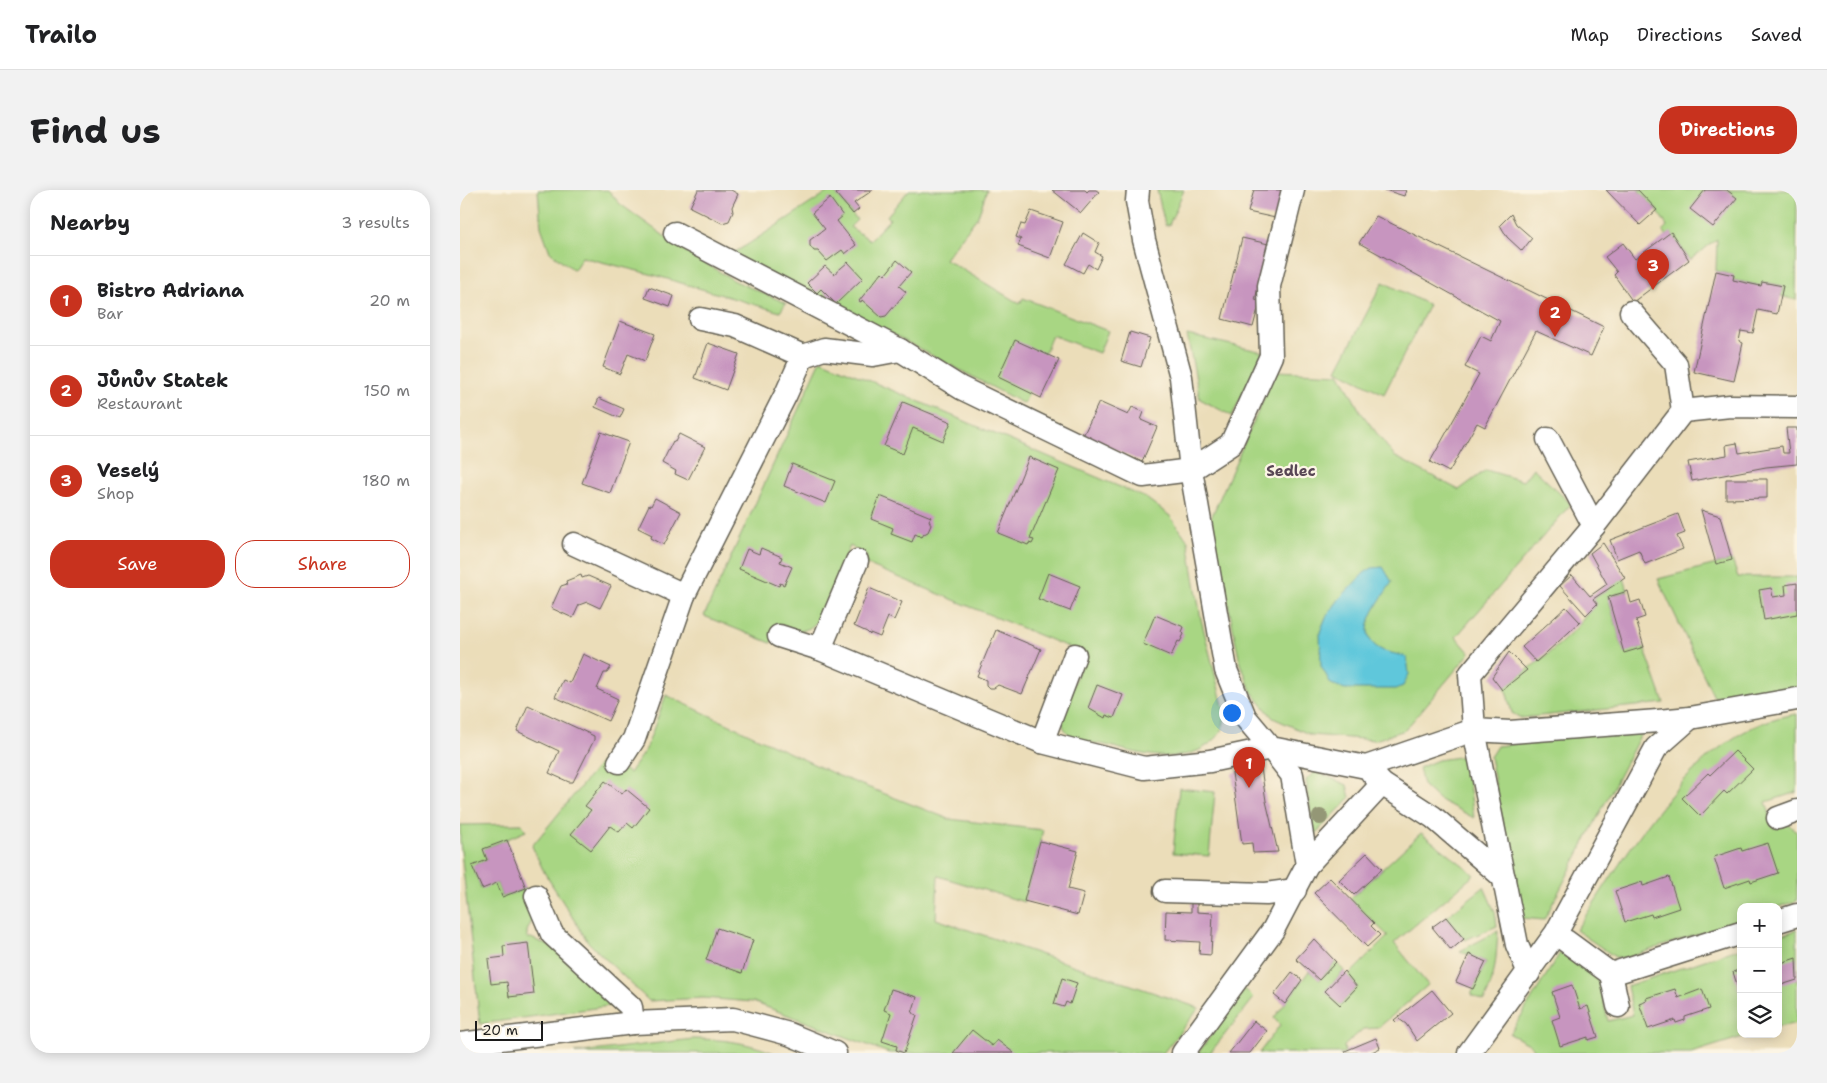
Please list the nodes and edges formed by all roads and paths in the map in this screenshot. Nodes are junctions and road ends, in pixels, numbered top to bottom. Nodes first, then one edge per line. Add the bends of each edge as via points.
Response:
1 (1138, 190) edge
2 (1293, 190) edge
3 (675, 233) dead end
4 (1631, 312) dead end
5 (700, 319) dead end
6 (900, 350) junction
7 (803, 356) junction
8 (1797, 407) edge
9 (1683, 411) junction
10 (1548, 439) dead end
11 (1191, 470) junction
12 (1594, 526) junction
13 (574, 544) dead end
14 (857, 561) dead end
15 (684, 595) junction
16 (779, 636) dead end
17 (820, 649) junction
18 (1075, 655) dead end
19 (1797, 699) edge
20 (1690, 718) junction
21 (1474, 730) junction
22 (1042, 742) junction
23 (1271, 748) junction
24 (619, 762) dead end
25 (1366, 767) junction
26 (1382, 784) junction
27 (1307, 865) junction
28 (1504, 878) junction
29 (1295, 890) junction
30 (1165, 891) dead end
31 (536, 896) dead end
32 (1797, 915) edge
33 (1782, 920) edge
34 (1737, 934) edge
35 (1566, 941) dead end
36 (1529, 973) junction
37 (1611, 974) junction
38 (1618, 1006) dead end
39 (633, 1023) junction
40 (460, 1044) edge
41 (835, 1053) edge
42 (1183, 1053) edge
43 (1469, 1053) edge

1 - 11 street via 1144,240 1181,378
2 - 11 street via 1269,286 1271,356 1231,444
3 - 6 street
4 - 9 street via 1676,364
5 - 7 street via 735,326
6 - 7 street via 873,355 824,349
6 - 11 street via 960,388 1143,476
7 - 15 street
8 - 9 street via 1730,406
9 - 12 street
10 - 12 street
11 - 23 street via 1226,670 1245,717
12 - 21 street via 1470,674
13 - 15 street
14 - 17 street
15 - 24 street via 634,739
16 - 17 street
17 - 22 street
18 - 22 street
19 - 20 street
20 - 21 street via 1510,732
20 - 36 street via 1656,748 1556,934
21 - 25 street
21 - 28 street
22 - 23 street via 1144,768 1210,761
23 - 25 street
23 - 27 street via 1292,775
25 - 26 street
26 - 27 street
26 - 28 street via 1433,818
27 - 29 street
28 - 36 street via 1517,946
29 - 30 street via 1266,894
29 - 42 street via 1273,930
31 - 39 street via 552,934 632,1007
32 - 33 street
34 - 37 street
35 - 37 street
36 - 43 street
37 - 38 street
39 - 40 street
39 - 41 street via 733,1019 789,1034

